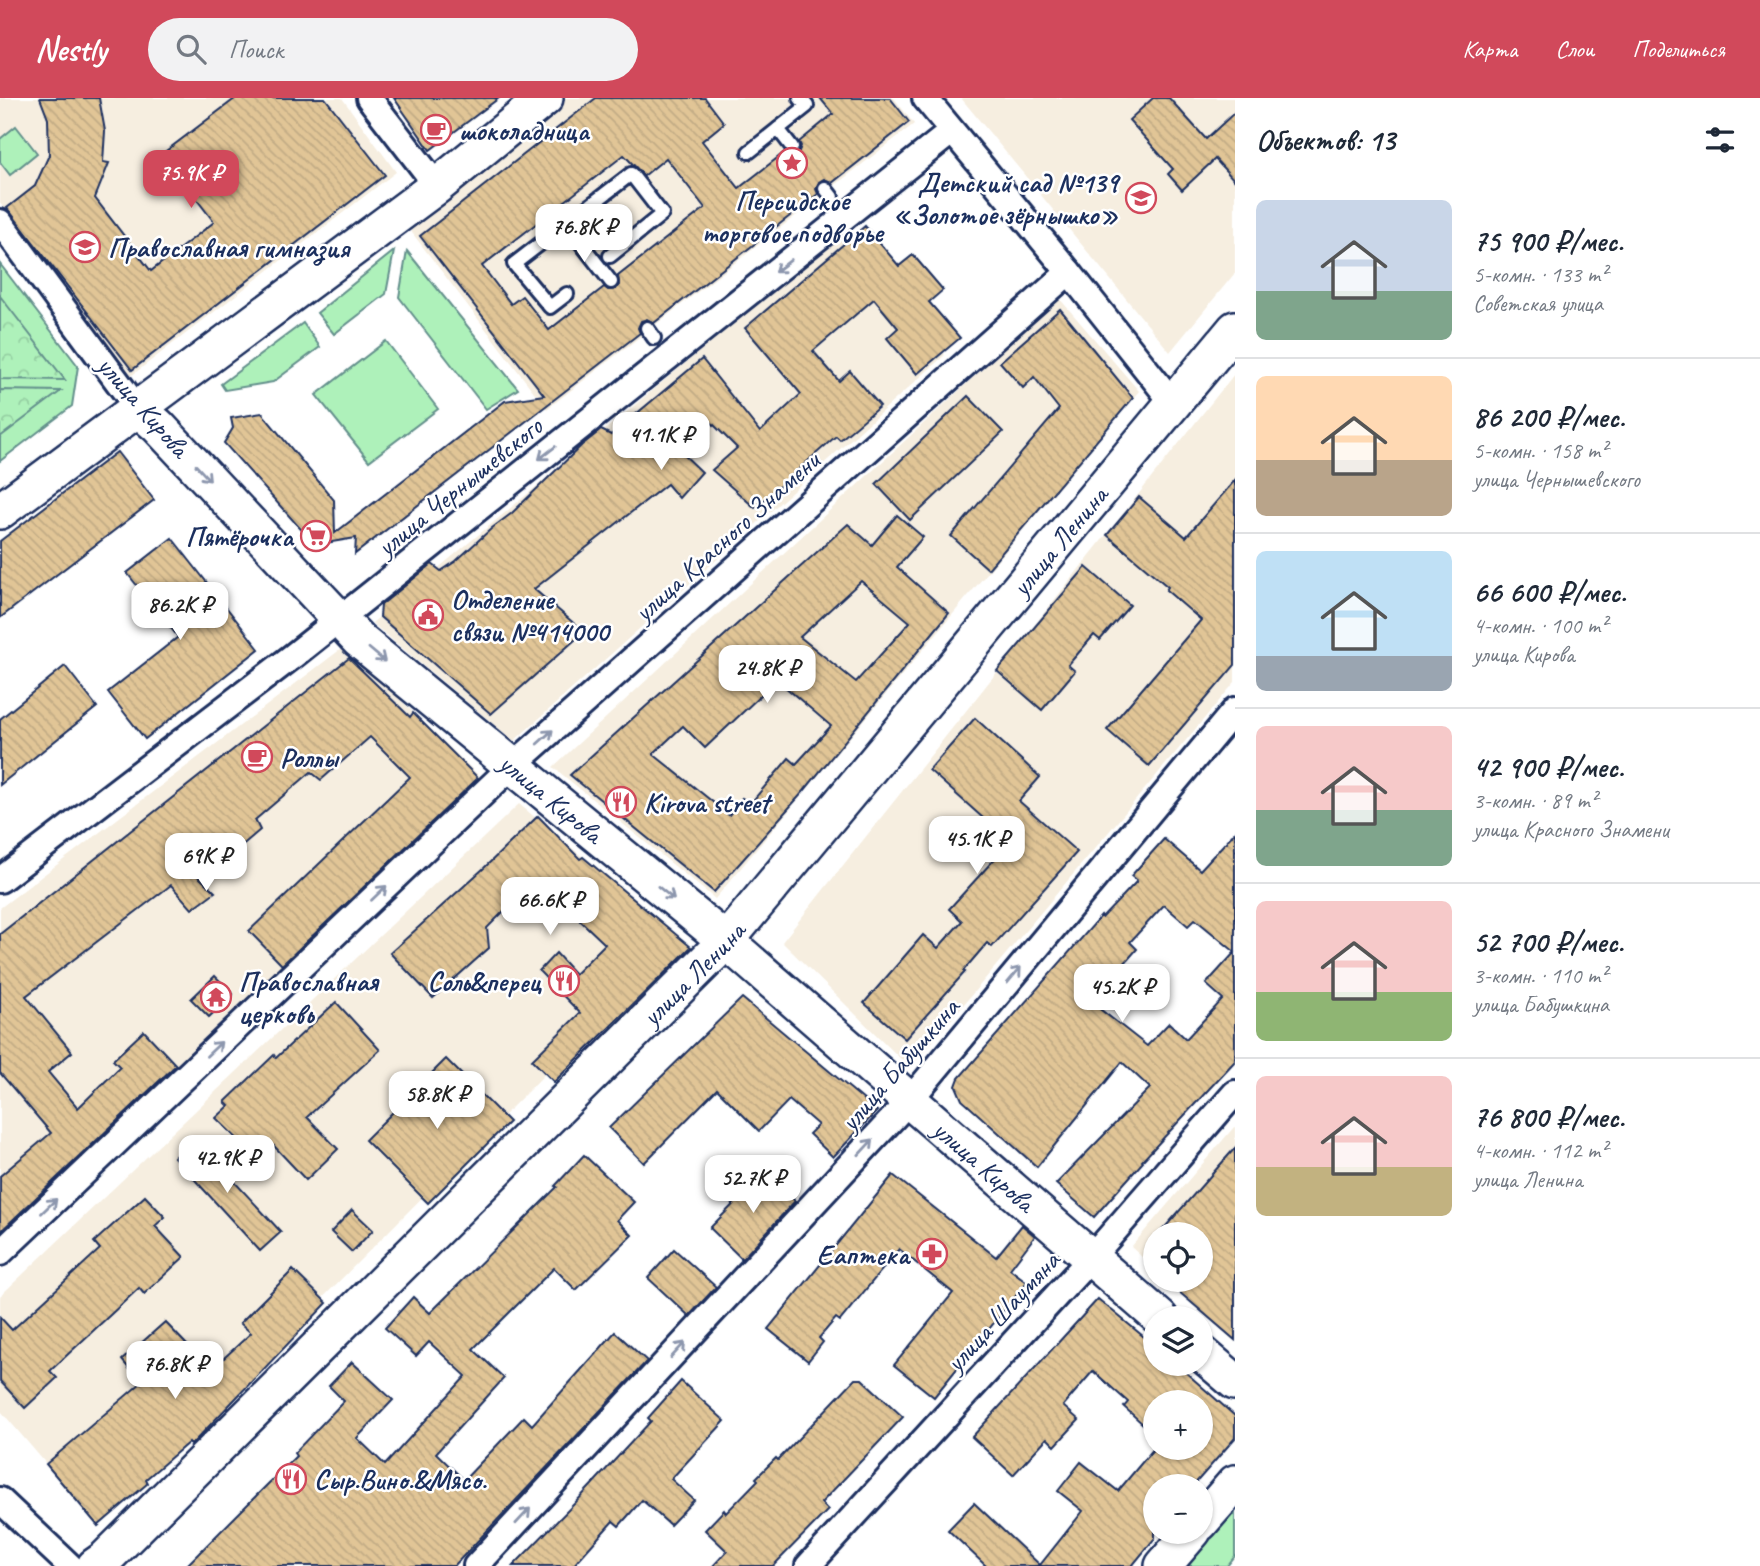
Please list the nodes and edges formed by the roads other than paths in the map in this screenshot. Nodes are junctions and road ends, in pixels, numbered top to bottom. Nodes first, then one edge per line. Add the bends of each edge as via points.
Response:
1 (369, 98) edge
2 (545, 98) edge
3 (800, 98) edge
4 (925, 98) edge
5 (778, 130) junction
6 (951, 132) junction
7 (792, 147) dead end
8 (749, 152) dead end
9 (437, 186) junction
10 (0, 222) edge
11 (566, 224) junction
12 (610, 256) dead end
13 (1069, 272) junction
14 (611, 282) dead end
15 (567, 294) dead end
16 (1235, 329) edge
17 (1173, 403) junction
18 (137, 408) junction
19 (0, 512) edge
20 (341, 618) junction
21 (1235, 710) edge
22 (511, 767) junction
23 (0, 880) edge
24 (726, 941) junction
25 (1235, 1093) edge
26 (909, 1101) junction
27 (0, 1253) edge
28 (1091, 1258) junction
29 (1146, 1306) edge
30 (1213, 1364) edge
31 (1235, 1382) edge
32 (1235, 1483) edge
33 (0, 1500) edge
34 (1213, 1508) edge
35 (1182, 1544) edge
36 (70, 1566) edge
37 (95, 1566) edge
38 (476, 1566) edge
39 (808, 1566) edge
40 (1163, 1566) edge

1 - 9 street
2 - 9 main road
3 - 5 lane via 807,106
4 - 6 street
5 - 7 lane
5 - 8 lane
6 - 13 street
6 -> 20 street, улица Чернышевского
9 - 18 main road
10 - 18 street, улица Кирова
11 - 12 lane via 631,174 662,214
11 - 14 lane
11 - 15 lane via 514,264 550,307
13 - 17 street
22 -> 13 street, улица Красного Знамени
16 - 17 main road, улица Ленина
17 - 24 main road, улица Ленина
18 - 19 main road
18 -> 20 main road, улица Кирова
20 -> 22 main road, улица Кирова via 359,640
20 - 23 street, улица Чернышевского
26 -> 21 street, улица Бабушкина
22 -> 24 main road, улица Кирова
27 -> 22 street, улица Красного Знамени
24 - 26 main road, улица Кирова
24 - 37 main road, улица Ленина
25 - 28 street, улица Шаумяна
26 - 28 main road, улица Кирова
38 -> 26 street, улица Бабушкина
28 - 29 main road, улица Кирова
28 - 39 street, улица Шаумяна
30 - 31 main road
32 - 34 main road
33 - 36 street
35 - 40 main road

